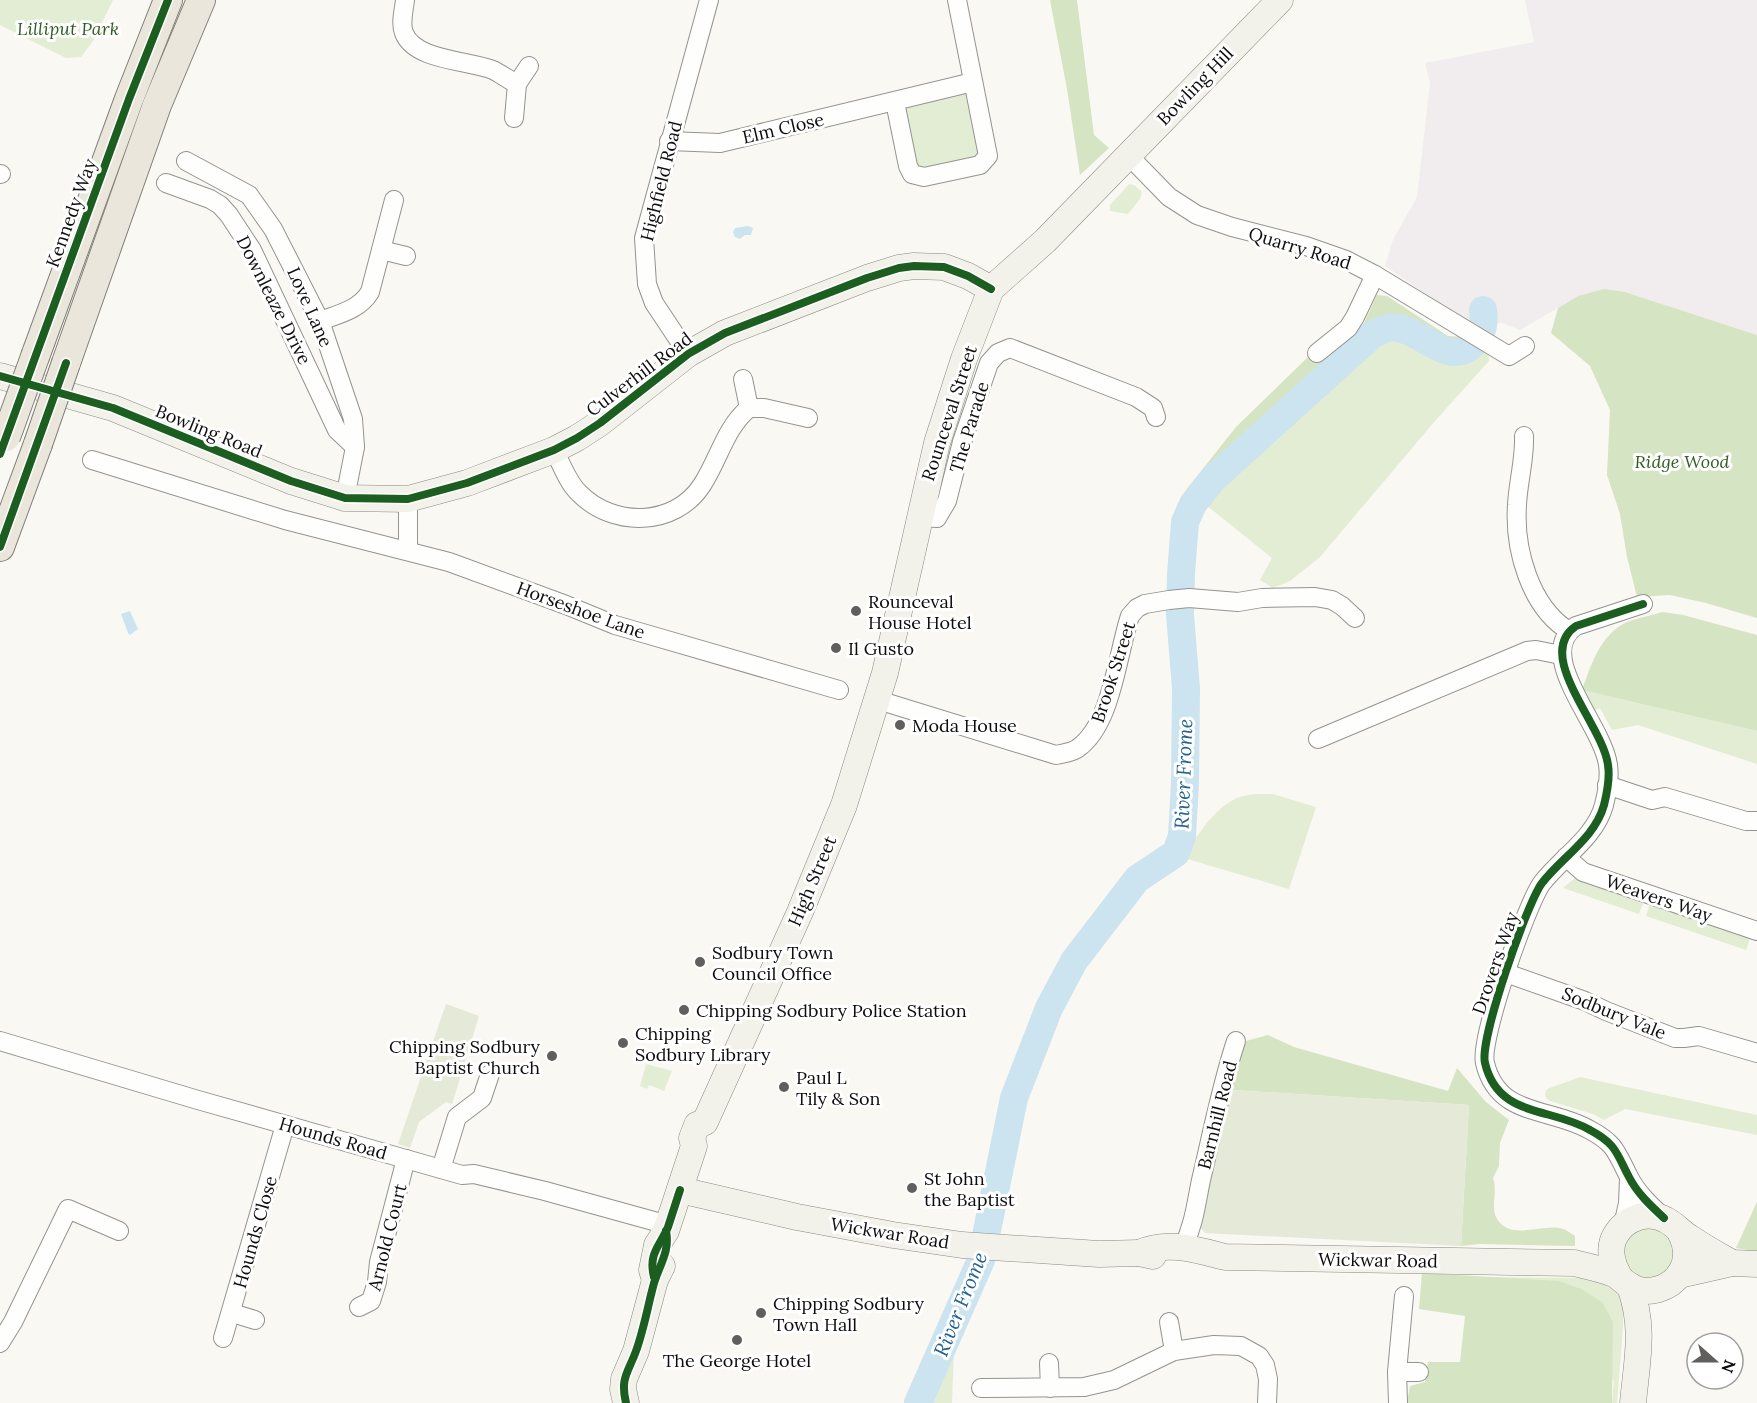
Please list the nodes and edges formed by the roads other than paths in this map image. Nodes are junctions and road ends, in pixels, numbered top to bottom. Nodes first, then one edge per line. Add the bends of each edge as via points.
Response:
1 (168, 0) edge
2 (201, 0) edge
3 (405, 0) edge
4 (709, 0) edge
5 (957, 0) edge
6 (1280, 0) edge
7 (529, 66) dead end
8 (973, 82) junction
9 (517, 84) junction
10 (895, 102) junction
11 (514, 118) dead end
12 (669, 141) junction
13 (1128, 155) junction
14 (186, 161) dead end
15 (1110, 173) joint
16 (166, 183) dead end
17 (394, 200) dead end
18 (381, 250) junction
19 (406, 256) dead end
20 (1375, 274) junction
21 (991, 289) junction
22 (320, 321) junction
23 (1525, 346) dead end
24 (1317, 353) dead end
25 (687, 354) junction
26 (1509, 356) junction
27 (1493, 366) dead end
28 (0, 376) edge
29 (743, 379) dead end
30 (749, 408) junction
31 (1156, 417) dead end
32 (808, 418) dead end
33 (1524, 436) dead end
34 (3, 445) edge
35 (355, 447) junction
36 (554, 450) junction
37 (92, 460) dead end
38 (345, 498) junction
39 (408, 498) junction
40 (920, 517) junction
41 (0, 547) edge
42 (408, 551) junction
43 (1643, 604) dead end
44 (1354, 618) dead end
45 (1569, 632) junction
46 (1561, 655) junction
47 (839, 690) dead end
48 (878, 700) junction
49 (1318, 739) dead end
50 (1607, 784) junction
51 (1757, 821) edge
52 (1566, 857) junction
53 (1757, 931) edge
54 (1506, 973) junction
55 (0, 1041) edge
56 (1236, 1041) dead end
57 (1757, 1053) edge
58 (490, 1074) dead end
59 (285, 1125) junction
60 (406, 1159) junction
61 (441, 1169) junction
62 (1629, 1178) junction
63 (680, 1190) junction
64 (1672, 1225) junction
65 (667, 1228) junction
66 (119, 1231) dead end
67 (1618, 1233) junction
68 (1183, 1247) junction
69 (1574, 1263) junction
70 (1732, 1263) junction
71 (1757, 1264) edge
72 (1674, 1280) junction
73 (1624, 1281) junction
74 (1404, 1296) dead end
75 (359, 1307) dead end
76 (232, 1313) junction
77 (255, 1320) dead end
78 (1169, 1322) dead end
79 (1640, 1334) junction
80 (224, 1338) dead end
81 (0, 1343) edge
82 (1174, 1351) junction
83 (1049, 1364) dead end
84 (1397, 1372) junction
85 (1419, 1372) dead end
86 (981, 1388) dead end
87 (1050, 1388) junction
88 (627, 1403) edge
89 (1267, 1403) edge
90 (1398, 1403) edge
91 (1633, 1403) edge

1 - 34 main road, Kennedy Way, bridge
2 - 41 main road, bridge via 133,170
3 - 9 street via 404,34 419,50 492,70
4 - 12 street, Highfield Road
5 - 8 street
6 - 13 main road, Bowling Hill
7 - 9 street
8 - 10 street, Elm Close
8 - 10 street via 988,156 980,165 924,177 912,174
9 - 11 street
10 - 12 street, Elm Close via 720,142
12 - 25 street, Highfield Road via 644,238 644,262 654,303
13 - 15 main road, Bowling Hill
13 - 20 street, Quarry Road via 1169,197 1197,214 1232,228 1306,246
14 - 22 street, Love Lane via 249,195 273,229
15 - 21 main road, Rounceval Street via 1045,241
16 - 35 street, Downleaze Drive via 210,199 229,215 252,250 337,430
17 - 18 street
18 - 19 street
18 - 22 street via 365,301
20 - 24 street via 1348,328
20 - 26 street, Quarry Road
21 - 25 main road, Culverhill Road via 944,267 899,268 725,333
21 - 40 main road, Rounceval Street via 947,410
22 - 35 street, Love Lane via 353,419
23 - 26 street
25 - 36 main road, Culverhill Road via 600,423
26 - 27 street
28 - 38 main road, Bowling Road via 113,408 291,481
29 - 30 street
30 - 32 street
30 - 36 street via 739,416 702,486 685,505 669,514 646,519 619,517 598,508 578,492
31 - 40 street, The Parade via 1153,408 1136,397 1010,348 998,353 989,363 944,508 937,519
33 - 45 street via 1516,522 1525,572 1541,606
35 - 38 street, Love Lane
36 - 39 main road, Culverhill Road via 467,483
37 - 42 street, Horseshoe Lane via 285,520
38 - 39 main road, Bowling Road
39 - 42 street
40 - 48 main road, Rounceval Street
42 - 47 street, Horseshoe Lane via 449,562 615,625
43 - 45 street via 1588,621
44 - 48 street, Brook Street via 1324,597 1262,597 1238,602 1189,598 1145,604 1130,616 1103,713 1089,739 1076,750 1056,755
45 - 46 street via 1562,642
46 - 49 street via 1527,651
46 - 50 street, Drovers Way via 1571,685 1599,734 1608,765
48 - 63 main road, High Street via 830,839 705,1122 707,1129 701,1142 694,1146
50 - 51 street via 1652,800 1665,797 1713,813
50 - 52 street, Drovers Way via 1594,826
52 - 53 street, Weavers Way via 1583,872
52 - 54 street, Drovers Way via 1541,884
54 - 57 street, Sodbury Vale via 1675,1038 1699,1036
54 - 62 street, Drovers Way via 1484,1047 1490,1078 1508,1101 1603,1137 1616,1149
55 - 59 street, Hounds Road
56 - 68 street, Barnhill Road via 1217,1110 1196,1216
58 - 61 street via 482,1098 457,1117
59 - 60 street, Hounds Road
59 - 76 street, Hounds Close
60 - 61 street, Hounds Road
60 - 75 street, Arnold Court via 371,1301
61 - 65 street, Hounds Road via 545,1191
62 - 64 street, Drovers Way via 1650,1206
62 - 67 street, Drovers Way via 1628,1203
63 - 65 main road, High Street
63 - 68 main road, Wickwar Road via 807,1219 964,1245 1099,1254
64 - 67 main road via 1643,1216 1632,1219
64 - 70 main road, Wickwar Road
64 - 72 main road via 1685,1243 1687,1255
65 - 88 main road, High Street via 668,1247 624,1379
66 - 81 street via 68,1209
67 - 69 main road
67 - 73 main road via 1611,1257
68 - 69 main road, Wickwar Road via 1225,1257
69 - 73 main road, Wickwar Road
70 - 71 main road, Wickwar Road
70 - 72 main road, Wickwar Road
72 - 73 main road, Wickwar Road via 1649,1291
72 - 79 main road
73 - 79 main road via 1637,1305
74 - 84 street
76 - 77 street
76 - 80 street, Hounds Close
78 - 82 street
79 - 91 main road
82 - 87 street via 1114,1380 1084,1387
82 - 89 street via 1214,1345 1251,1350 1265,1365
83 - 87 street
84 - 85 street
84 - 90 street
86 - 87 street

